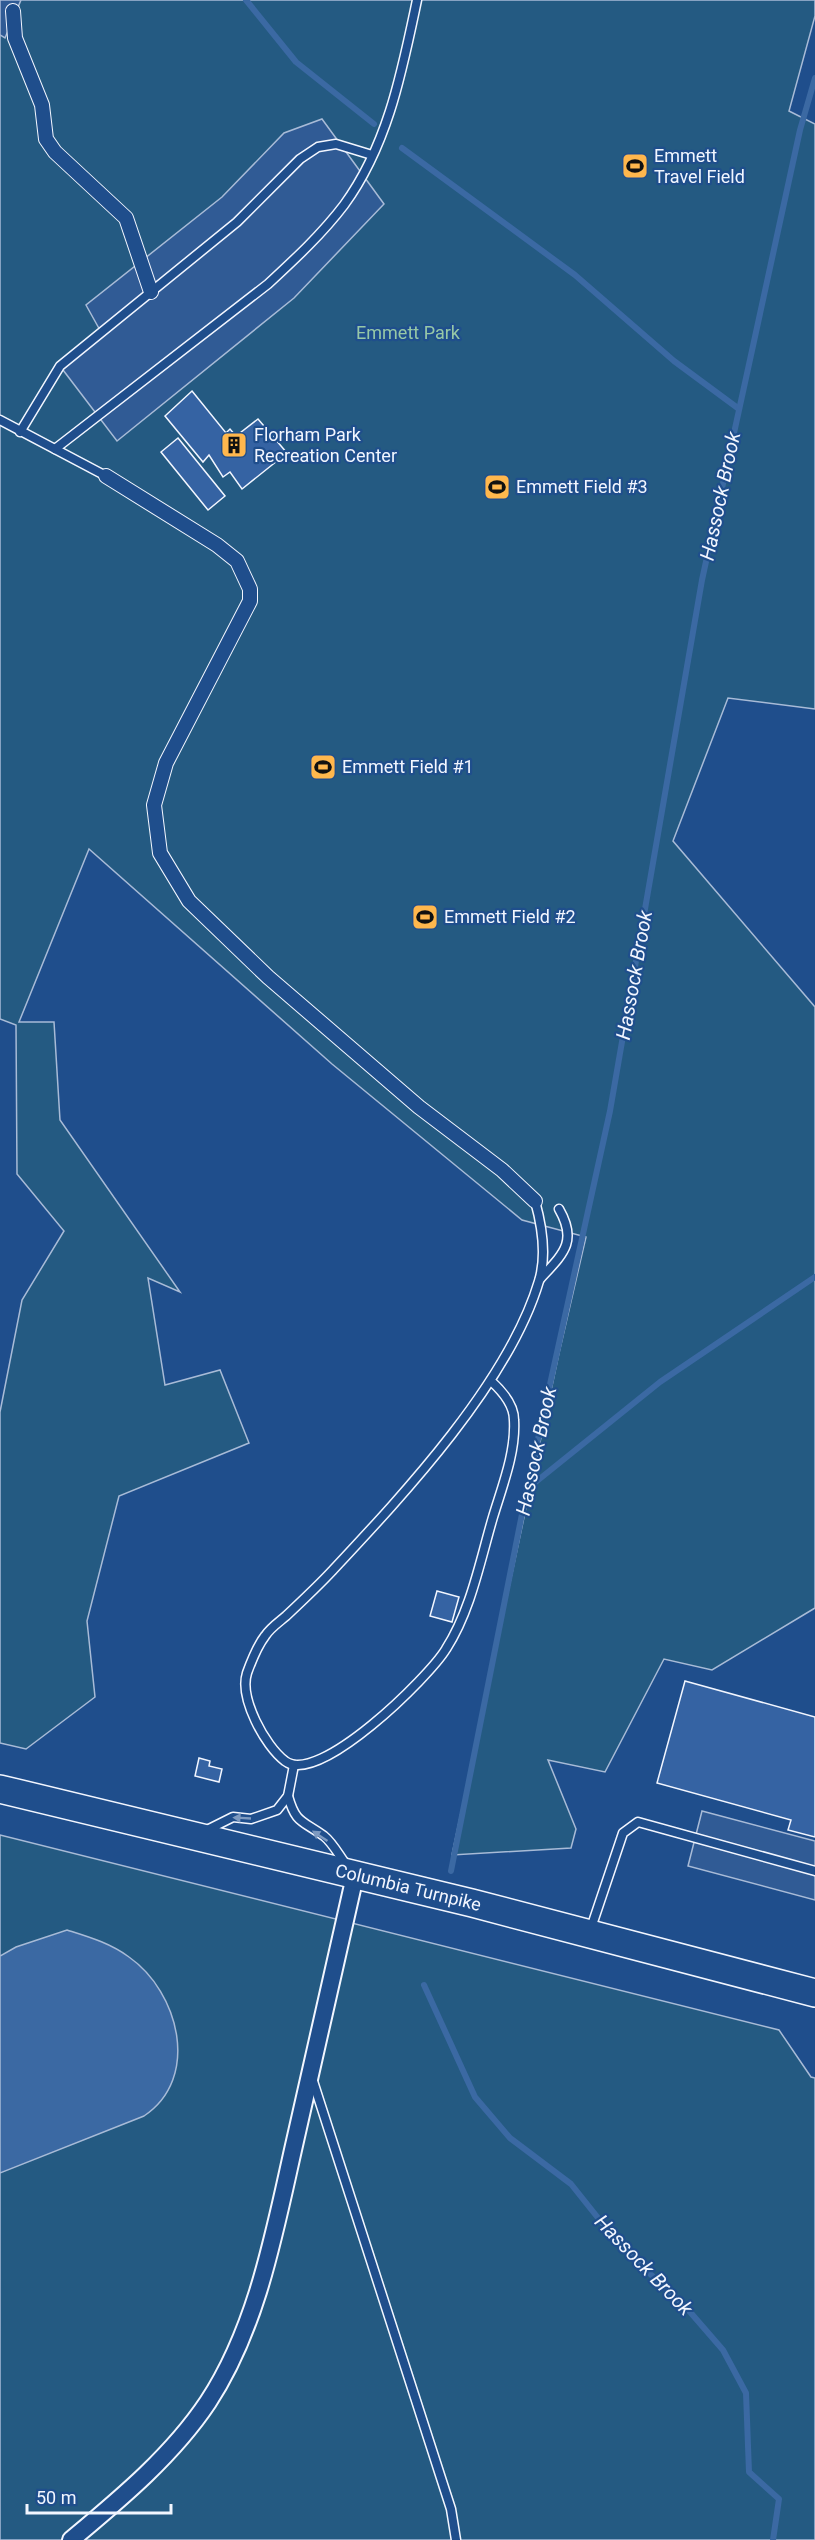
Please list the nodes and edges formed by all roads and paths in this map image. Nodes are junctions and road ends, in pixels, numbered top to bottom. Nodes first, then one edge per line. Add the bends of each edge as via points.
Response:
1 (417, 0) edge
2 (15, 5) edge
3 (372, 155) junction
4 (151, 292) junction
5 (0, 420) edge
6 (20, 432) junction
7 (55, 449) junction
8 (106, 476) joint
9 (535, 1201) joint
10 (559, 1209) dead end
11 (540, 1280) junction
12 (491, 1381) junction
13 (294, 1765) junction
14 (0, 1789) edge
15 (288, 1796) junction
16 (192, 1837) junction
17 (815, 1871) edge
18 (355, 1876) junction
19 (589, 1934) junction
20 (815, 1993) edge
21 (310, 2072) junction
22 (71, 2540) edge
23 (456, 2540) edge

1 - 3 lane via 397,93
2 - 4 street via 15,38 42,105 46,139 55,153 126,218
3 - 4 lane via 336,144 318,147 300,159 237,222
3 - 7 lane via 344,205 268,284
4 - 6 lane via 60,366
5 - 6 lane
6 - 7 lane
7 - 8 lane
8 - 9 street via 237,561 250,589 250,601 166,763 154,804 160,853 177,882 189,901 268,977
9 - 11 lane via 543,1243
10 - 11 lane via 569,1232 567,1245
11 - 12 lane via 522,1324
12 - 13 lane via 503,1393 515,1418 509,1463 458,1629 437,1664 396,1704 337,1751
12 - 13 lane via 427,1465 332,1571 264,1636 246,1676 247,1703 284,1761
13 - 15 lane
14 - 16 main road, Columbia Turnpike
15 -> 16 lane via 266,1815 251,1819 233,1817
18 -> 15 lane via 324,1837 293,1814
16 - 18 main road, Columbia Turnpike
17 - 19 lane via 638,1822 623,1833
18 - 19 main road, Columbia Turnpike
18 - 21 street
19 - 20 main road, Columbia Turnpike
21 - 22 street via 268,2251 230,2365 181,2438
21 - 23 lane via 447,2498

